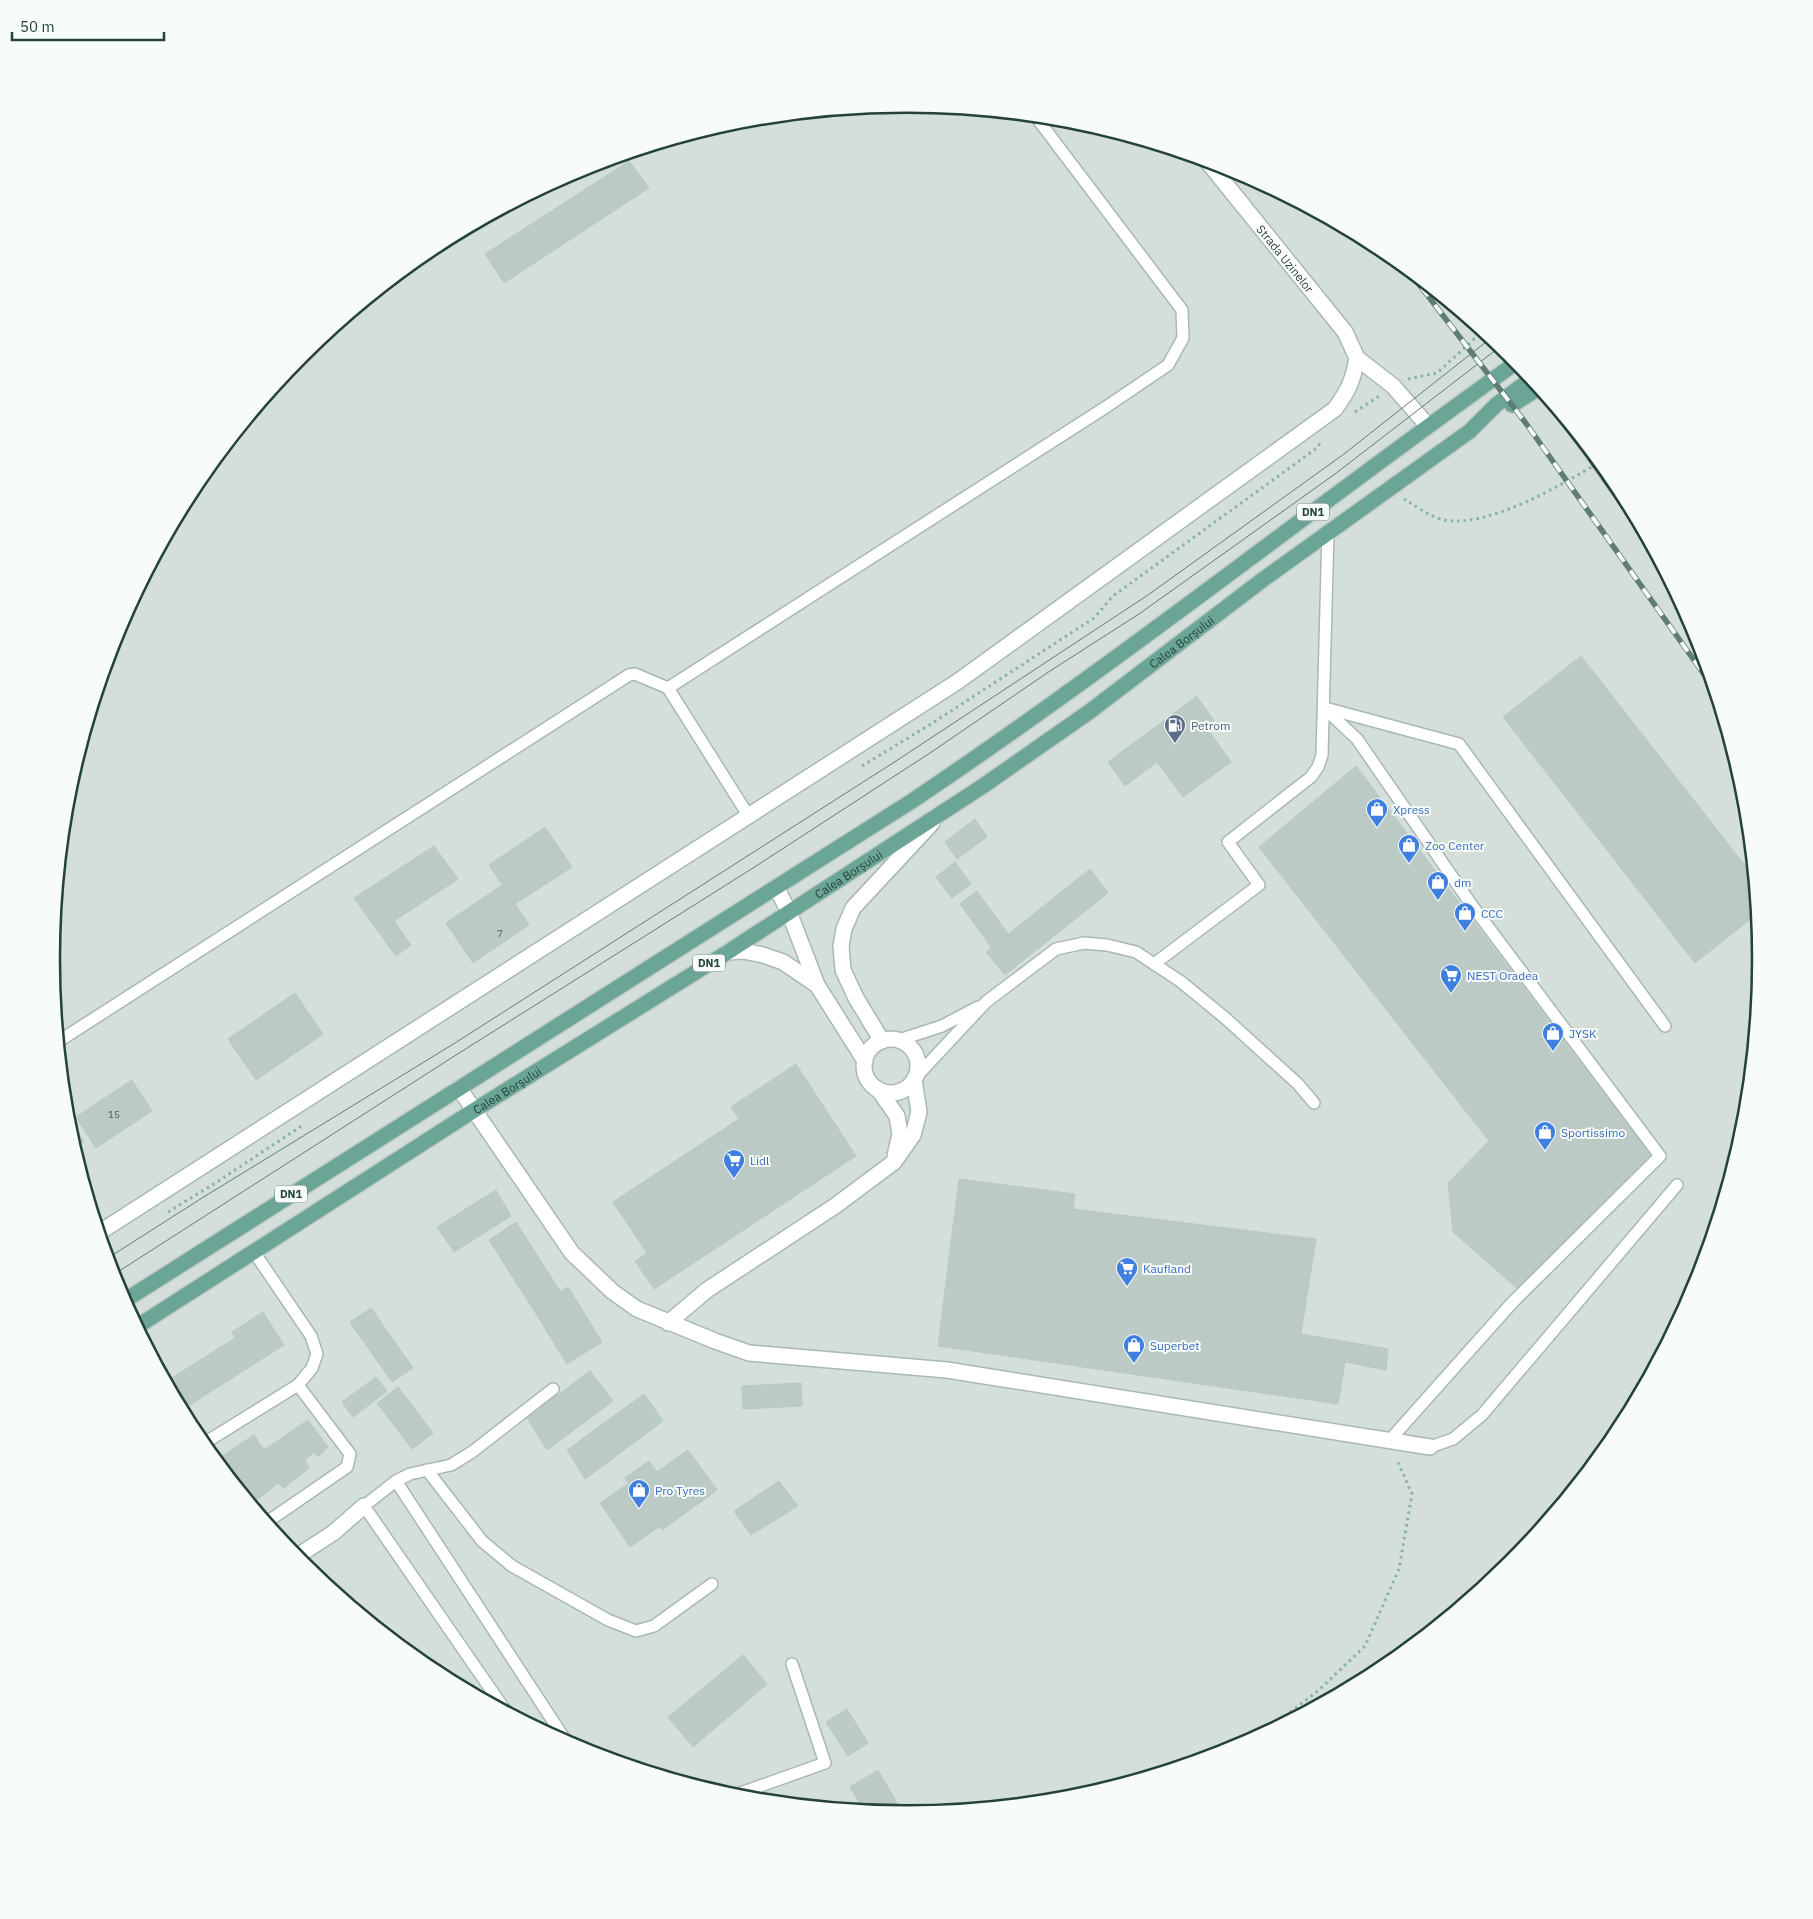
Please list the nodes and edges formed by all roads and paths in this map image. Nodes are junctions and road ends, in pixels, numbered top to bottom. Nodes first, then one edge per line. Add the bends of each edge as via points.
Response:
1 (1041, 124) edge
2 (1216, 172) edge
3 (1478, 335) edge
4 (1357, 358) junction
5 (1510, 367) edge
6 (1526, 383) edge
7 (1393, 386) junction
8 (1534, 391) edge
9 (1428, 426) junction
10 (1470, 431) junction
11 (1593, 466) edge
12 (1388, 490) junction
13 (1328, 532) junction
14 (668, 688) junction
15 (1324, 708) junction
16 (748, 815) junction
17 (939, 815) junction
18 (776, 887) junction
19 (789, 912) junction
20 (728, 952) junction
21 (1154, 964) junction
22 (816, 985) junction
23 (986, 1002) junction
24 (1665, 1026) dead end
25 (64, 1038) edge
26 (899, 1040) junction
27 (882, 1041) junction
28 (865, 1061) junction
29 (915, 1078) junction
30 (459, 1088) junction
31 (878, 1089) junction
32 (1314, 1103) dead end
33 (473, 1111) junction
34 (894, 1162) junction
35 (1676, 1185) dead end
36 (104, 1229) edge
37 (254, 1252) junction
38 (130, 1297) edge
39 (142, 1323) edge
40 (668, 1323) junction
41 (298, 1384) junction
42 (554, 1390) dead end
43 (210, 1440) edge
44 (1389, 1441) junction
45 (1430, 1447) joint
46 (427, 1470) junction
47 (396, 1481) junction
48 (364, 1506) junction
49 (271, 1519) edge
50 (303, 1552) edge
51 (712, 1584) dead end
52 (792, 1664) dead end
53 (499, 1702) edge
54 (1282, 1719) edge
55 (560, 1732) edge
56 (746, 1791) edge

1 - 14 lane via 1182,310 1183,338 1168,365
2 - 4 street, Strada Uzinelor via 1345,332
3 - 7 path via 1437,373 1411,377
4 - 7 street
4 - 16 street via 1354,380 1335,409 957,682
5 - 9 main road, Calea Borșului / DN1
6 - 10 main road, Calea Borșului / DN1 via 1496,405
7 - 9 street
8 - 10 main road
9 - 18 main road, Calea Borșului / DN1 via 973,760
10 - 12 main road, Calea Borșului / DN1
11 - 12 path via 1552,490 1473,520 1442,520
12 - 13 main road, Calea Borșului / DN1
13 - 15 lane
13 - 17 main road, Calea Borșului / DN1 via 1089,712
14 - 16 lane
14 - 25 lane via 635,674 629,675
15 - 21 lane via 1322,755 1311,778 1228,842 1260,885
15 - 24 lane via 1459,744
15 - 44 lane via 1357,739 1470,904 1660,1156 1511,1304
16 - 36 street
17 - 19 main road, Calea Borșului / DN1
17 - 27 street via 853,908 844,929 841,946 843,970
18 - 19 street
18 - 30 main road, Calea Borșului / DN1
19 - 20 main road, Calea Borșului / DN1
19 - 22 street
20 - 22 street via 743,951 783,962
20 - 33 main road, Calea Borșului / DN1
21 - 23 lane via 1136,952 1107,945 1084,943 1056,949
21 - 32 lane via 1224,1017 1298,1084
22 - 28 street
23 - 26 lane via 942,1026
23 - 29 lane
26 - 27 street
26 - 29 street via 913,1049 918,1062
27 - 28 street via 868,1053
28 - 31 street via 867,1077
29 - 31 street via 904,1090 886,1092
29 - 34 street via 919,1112 913,1135
30 - 33 street
30 - 38 main road, Calea Borșului / DN1
31 - 34 street via 897,1116 900,1134
33 - 37 main road, Calea Borșului / DN1
33 - 40 street via 572,1253 613,1292 637,1309
34 - 40 street via 707,1290
35 - 45 lane via 1482,1416 1453,1439
37 - 39 main road, Calea Borșului / DN1
37 - 41 lane via 311,1336 317,1354 312,1368
40 - 44 street via 749,1353 947,1370
41 - 43 lane
41 - 49 lane via 350,1454 349,1460 347,1467
42 - 46 lane via 472,1452 451,1465
44 - 45 street
44 - 54 path via 1412,1494 1398,1569 1365,1646 1319,1690
46 - 47 lane
46 - 51 lane via 482,1541 504,1560 636,1632 654,1626
47 - 48 lane
47 - 55 lane
48 - 50 street
48 - 53 lane
52 - 56 lane via 825,1763

